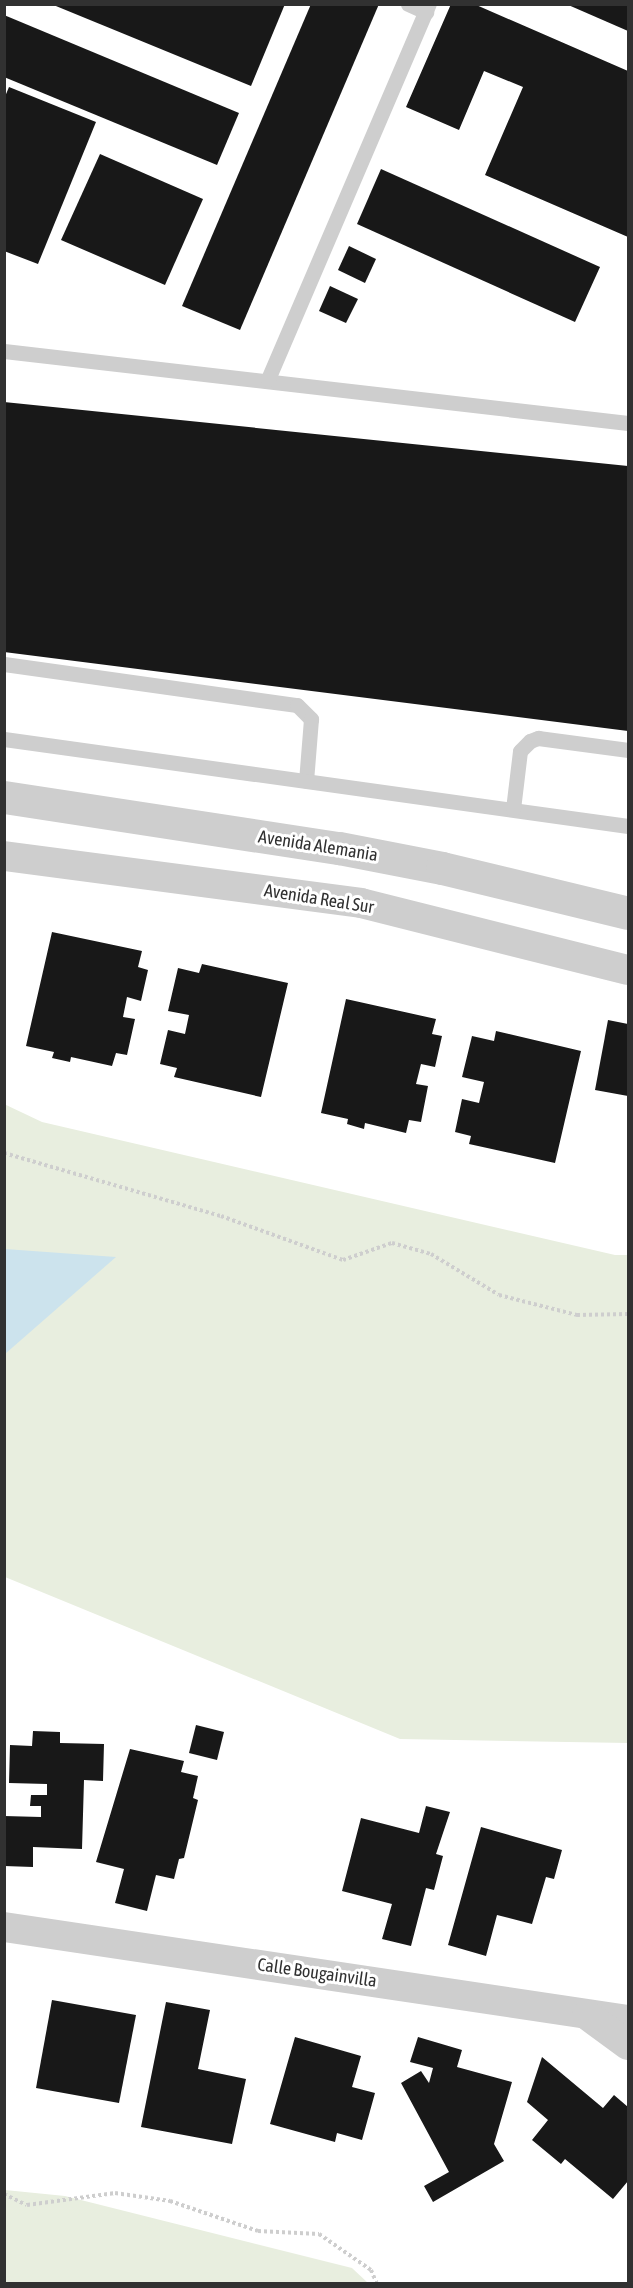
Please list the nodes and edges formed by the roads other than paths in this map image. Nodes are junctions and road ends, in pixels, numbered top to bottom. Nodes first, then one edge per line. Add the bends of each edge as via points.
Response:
1 (408, 4) edge
2 (428, 8) edge
3 (4, 351) edge
4 (268, 379) junction
5 (628, 423) edge
6 (4, 664) edge
7 (4, 740) edge
8 (628, 750) edge
9 (306, 781) junction
10 (4, 798) edge
11 (513, 809) junction
12 (628, 826) edge
13 (4, 856) edge
14 (628, 913) edge
15 (628, 970) edge
16 (4, 1927) edge
17 (585, 2013) junction
18 (628, 2020) edge
19 (628, 2045) edge

1 - 2 lane
2 - 4 lane
3 - 4 lane
4 - 5 lane
6 - 9 lane via 297,705 311,719
7 - 9 lane
8 - 11 lane via 538,738 530,741 520,751
9 - 11 lane
10 - 14 street, Avenida Alemania via 339,848 442,868
11 - 12 lane
13 - 15 street, Avenida Real Sur via 362,903
16 - 17 street, Calle Bougainvilla
17 - 18 street, Calle Bougainvilla
17 - 19 street

